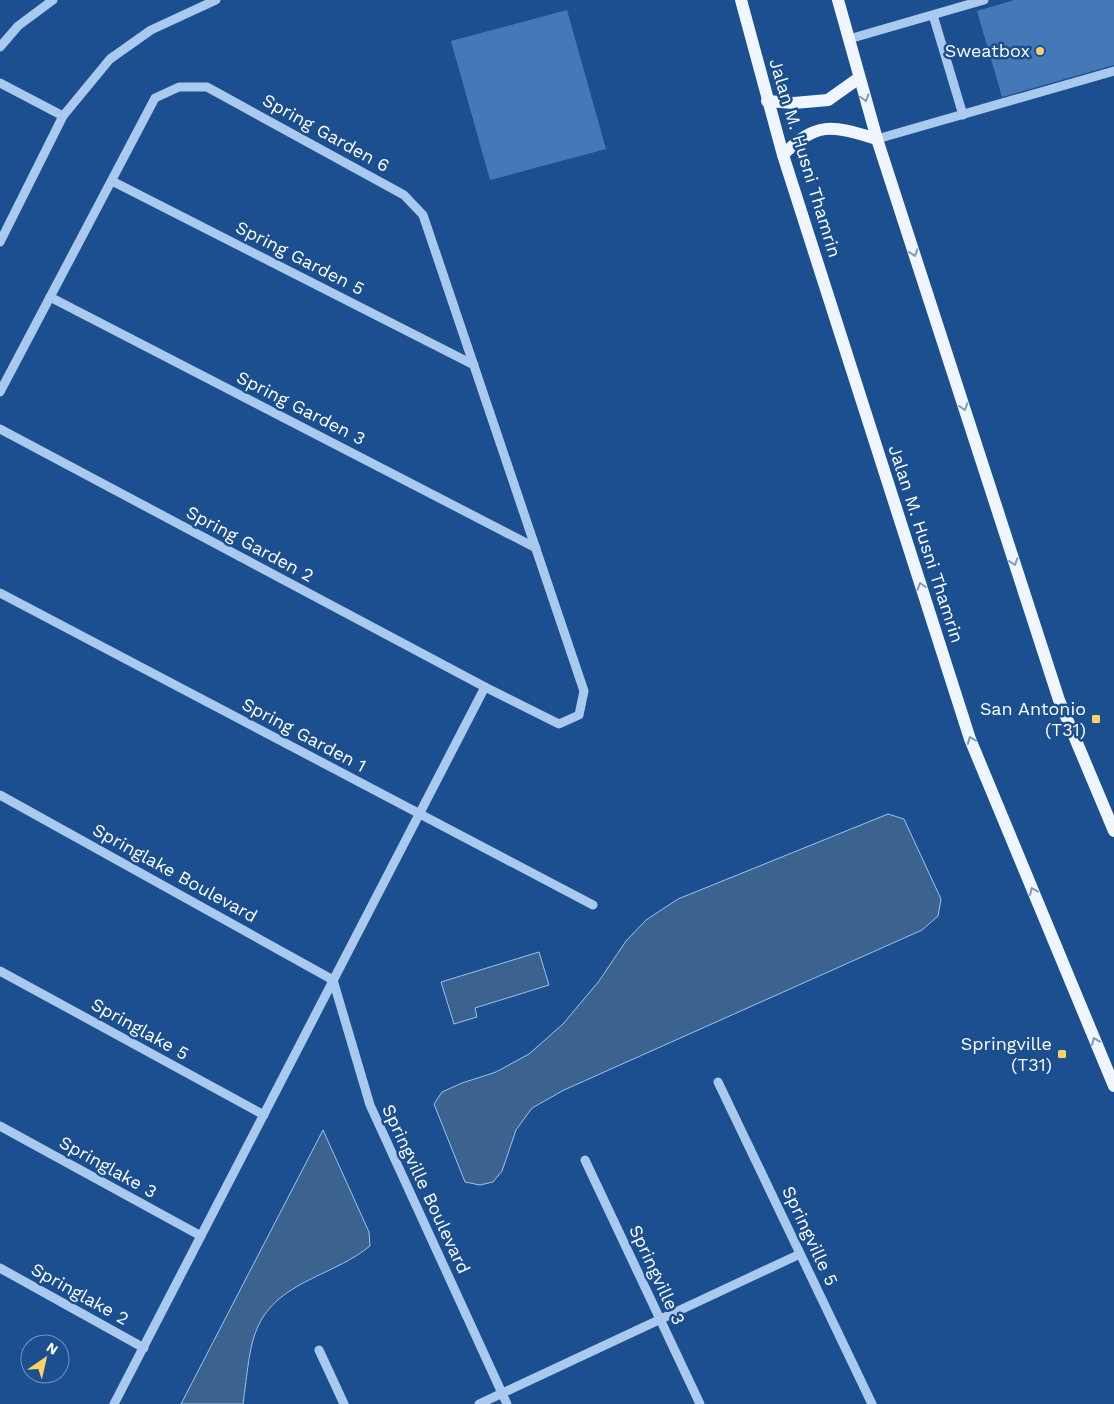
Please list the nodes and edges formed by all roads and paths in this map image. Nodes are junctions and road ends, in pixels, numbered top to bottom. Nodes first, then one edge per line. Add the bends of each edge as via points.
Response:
1 (53, 0) edge
2 (216, 0) edge
3 (741, 0) edge
4 (838, 0) edge
5 (984, 0) edge
6 (933, 15) junction
7 (849, 39) junction
8 (0, 47) edge
9 (1114, 71) edge
10 (859, 78) junction
11 (0, 83) edge
12 (767, 101) junction
13 (963, 115) junction
14 (63, 116) junction
15 (877, 140) junction
16 (783, 155) junction
17 (112, 180) junction
18 (0, 242) edge
19 (50, 297) junction
20 (474, 365) junction
21 (0, 392) edge
22 (0, 429) edge
23 (536, 548) junction
24 (0, 593) edge
25 (485, 687) junction
26 (0, 794) edge
27 (420, 814) junction
28 (1114, 831) edge
29 (593, 905) dead end
30 (0, 971) edge
31 (334, 980) junction
32 (718, 1082) dead end
33 (1114, 1086) edge
34 (264, 1115) junction
35 (0, 1126) edge
36 (585, 1160) dead end
37 (201, 1236) junction
38 (800, 1254) junction
39 (0, 1268) edge
40 (660, 1319) junction
41 (144, 1348) junction
42 (319, 1350) dead end
43 (502, 1393) junction
44 (114, 1404) edge
45 (344, 1404) edge
46 (479, 1404) edge
47 (507, 1404) edge
48 (700, 1404) edge
49 (872, 1404) edge

1 - 8 street via 18,26
2 - 14 street via 151,30 110,59
3 - 12 main road, Jalan M. Husni Thamrin
4 - 7 main road
5 - 6 street
6 - 7 street
6 - 13 street
7 - 10 main road
9 - 13 street
10 - 12 main road via 828,100
10 -> 15 main road
11 - 14 street
12 - 16 main road, Jalan M. Husni Thamrin
13 - 15 street
14 - 18 street
15 - 16 main road via 840,128 818,130 799,138
15 -> 28 main road via 1059,700
33 -> 16 main road, Jalan M. Husni Thamrin via 970,739
17 - 19 street
17 - 20 street, Spring Garden 5
17 - 20 street, Spring Garden 6 via 155,98 179,87 207,86 404,195 423,215
19 - 21 street
19 - 23 street, Spring Garden 3
20 - 23 street
22 - 25 street, Spring Garden 2
23 - 25 street, Spring Garden 2 via 584,691 579,715 559,724
24 - 27 street, Spring Garden 1
25 - 27 street
26 - 31 street, Springlake Boulevard
27 - 29 street, Spring Garden 1
27 - 31 street
30 - 34 street, Springlake 5
31 - 34 street
31 - 43 street, Springville Boulevard via 370,1105
32 - 38 street, Springville 5
34 - 37 street
35 - 37 street, Springlake 3
36 - 40 street, Springville 3
37 - 41 street
38 - 40 street
38 - 49 street, Springville 5
39 - 41 street, Springlake 2
40 - 43 street
40 - 48 street, Springville 3
41 - 44 street
42 - 45 street
43 - 46 street
43 - 47 street, Springville Boulevard

